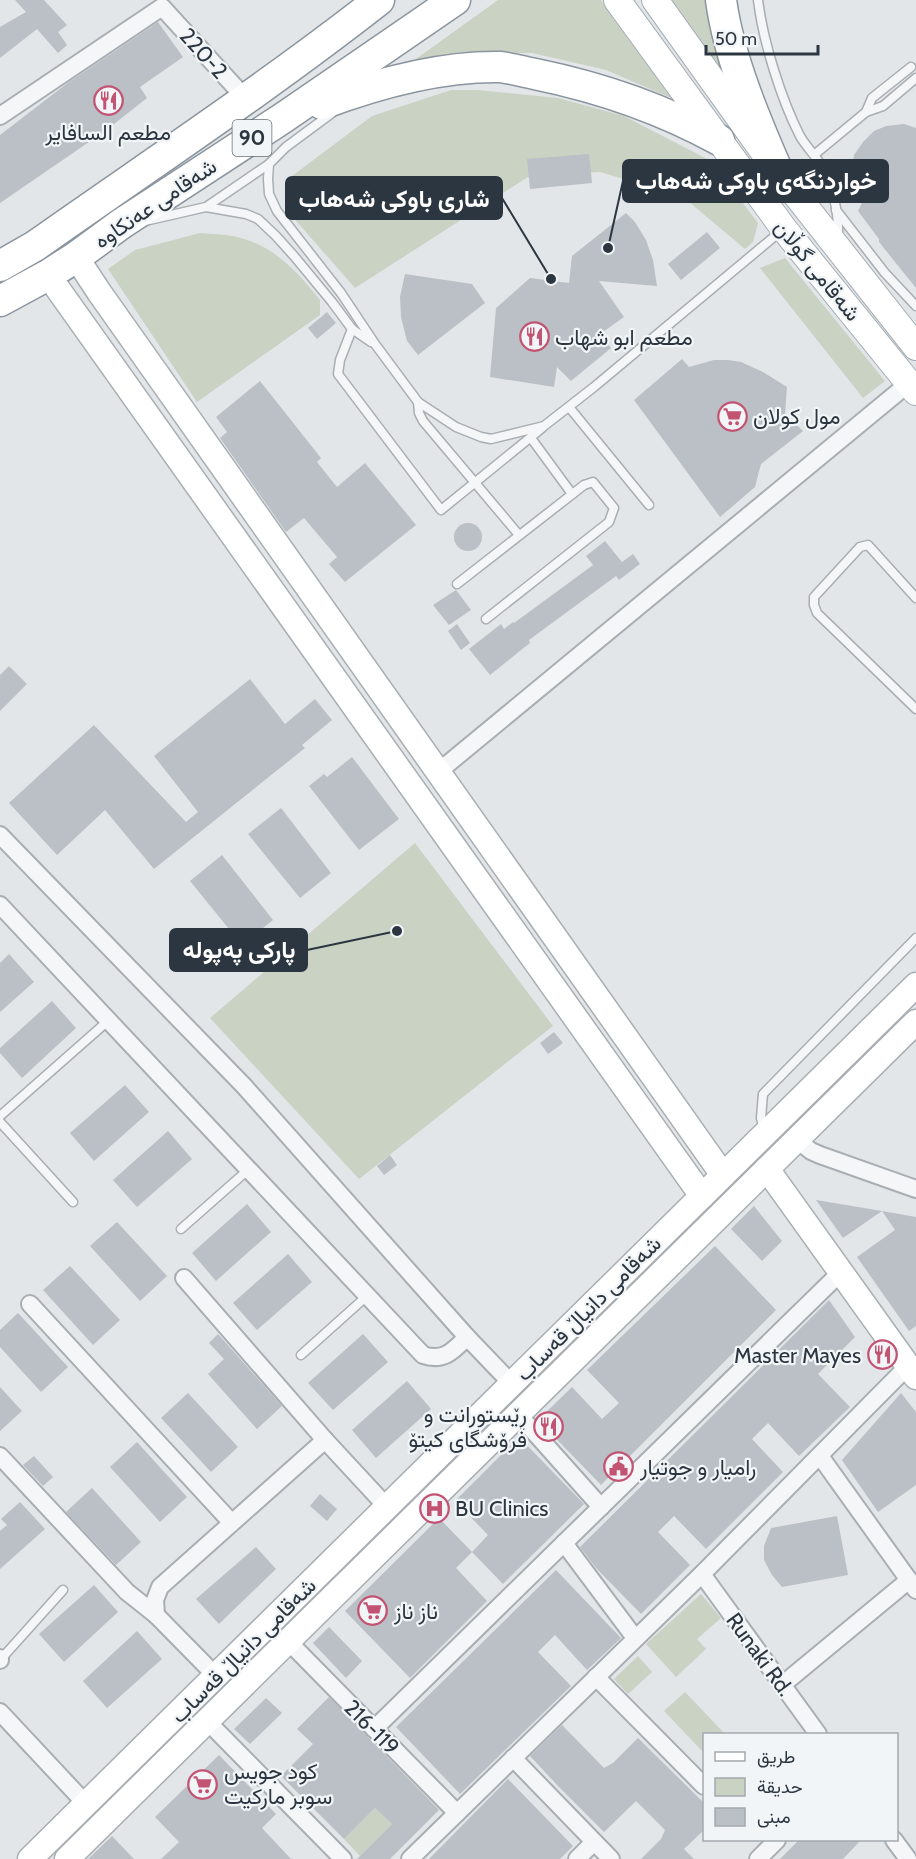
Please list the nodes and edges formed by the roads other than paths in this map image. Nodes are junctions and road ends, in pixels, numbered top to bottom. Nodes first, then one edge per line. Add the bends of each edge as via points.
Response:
1 (352, 0) edge
2 (379, 0) edge
3 (455, 0) edge
4 (617, 0) edge
5 (655, 0) edge
6 (722, 0) edge
7 (758, 0) edge
8 (159, 3) edge
9 (335, 35) junction
10 (911, 67) dead end
11 (916, 78) edge
12 (361, 91) junction
13 (246, 99) junction
14 (866, 112) junction
15 (0, 116) edge
16 (283, 118) junction
17 (719, 140) junction
18 (814, 155) junction
19 (269, 164) junction
20 (778, 172) junction
21 (206, 207) junction
22 (836, 209) junction
23 (121, 224) junction
24 (784, 229) junction
25 (836, 246) junction
26 (75, 257) junction
27 (4, 262) edge
28 (48, 275) junction
29 (99, 292) junction
30 (0, 301) edge
31 (916, 306) edge
32 (72, 310) junction
33 (352, 329) junction
34 (375, 344) junction
35 (916, 347) edge
36 (912, 387) edge
37 (418, 402) junction
38 (568, 407) junction
39 (544, 426) junction
40 (531, 438) junction
41 (474, 484) junction
42 (572, 494) junction
43 (649, 505) dead end
44 (519, 535) junction
45 (457, 584) dead end
46 (916, 597) edge
47 (486, 619) dead end
48 (916, 709) edge
49 (438, 772) junction
50 (0, 835) edge
51 (2, 911) edge
52 (916, 938) edge
53 (916, 985) edge
54 (109, 1019) junction
55 (916, 1022) edge
56 (0, 1116) edge
57 (0, 1122) edge
58 (764, 1134) junction
59 (797, 1140) junction
60 (249, 1169) junction
61 (767, 1169) junction
62 (723, 1176) junction
63 (916, 1189) edge
64 (702, 1196) junction
65 (73, 1202) dead end
66 (181, 1228) dead end
67 (841, 1272) junction
68 (184, 1278) dead end
69 (368, 1295) junction
70 (597, 1299) junction
71 (30, 1304) dead end
72 (615, 1319) junction
73 (467, 1337) junction
74 (301, 1355) dead end
75 (912, 1371) edge
76 (512, 1384) junction
77 (519, 1414) junction
78 (325, 1440) junction
79 (0, 1456) edge
80 (820, 1456) junction
81 (387, 1507) junction
82 (601, 1507) junction
83 (231, 1522) junction
84 (564, 1543) junction
85 (702, 1574) junction
86 (912, 1585) edge
87 (63, 1590) dead end
88 (156, 1615) junction
89 (635, 1638) junction
90 (288, 1641) junction
91 (0, 1659) edge
92 (216, 1676) junction
93 (596, 1677) junction
94 (782, 1685) junction
95 (0, 1712) edge
96 (207, 1721) junction
97 (374, 1729) junction
98 (817, 1733) edge
99 (513, 1758) junction
100 (703, 1784) edge
101 (86, 1804) junction
102 (457, 1813) junction
103 (895, 1841) edge
104 (594, 1842) junction
105 (30, 1859) edge
106 (67, 1859) edge
107 (343, 1859) edge
108 (410, 1859) edge
109 (577, 1859) edge
110 (611, 1859) edge
111 (908, 1859) edge

1 - 9 highway
2 - 9 highway, شەقامی عەنکاوە / 90
3 - 16 highway, شەقامی عەنکاوە / 90
4 - 17 main road, شەقامی گوڵان
5 - 20 main road, شەقامی گوڵان
6 - 20 highway via 735,63
7 - 18 lane via 783,94 801,138
8 - 13 street, 220-2
8 - 15 street
9 - 13 highway, شەقامی عەنکاوە / 90
10 - 14 lane via 872,98
11 - 14 lane via 883,106
12 - 16 highway
12 - 17 highway via 454,69 501,67 590,88 692,125
12 - 19 lane
13 - 27 highway, شەقامی عەنکاوە / 90 via 34,246
14 - 18 lane
16 - 23 highway, شەقامی عەنکاوە / 90
17 - 24 main road, شەقامی گوڵان
18 - 22 lane via 829,180
19 - 21 lane
19 - 34 lane via 269,194 277,211
20 - 25 main road, شەقامی گوڵان
21 - 23 lane
21 - 33 lane via 258,219 288,249
22 - 25 lane
22 - 31 lane
23 - 26 highway, شەقامی عەنکاوە / 90
24 - 36 main road, شەقامی گوڵان
24 - 38 lane
25 - 35 main road, شەقامی گوڵان
26 - 28 highway, شەقامی عەنکاوە / 90
26 - 29 street
28 - 30 highway, شەقامی عەنکاوە / 90
28 - 32 street
29 - 32 street via 88,289 79,293
29 - 49 street
32 - 64 street
33 - 34 lane
33 - 41 lane via 338,374 441,510
34 - 37 lane
36 - 49 street
37 - 39 lane via 456,427 481,437 492,439
37 - 41 lane via 423,421
38 - 39 lane
38 - 43 lane
39 - 40 lane
40 - 41 lane
40 - 42 lane
41 - 44 lane
42 - 44 lane
42 - 47 lane via 594,482 614,508 609,522
44 - 45 lane
46 - 48 lane via 868,545 860,547 814,597 817,613
49 - 62 street
50 - 73 street via 244,1086
51 - 54 street
52 - 58 lane via 763,1094
53 - 58 street, شەقامی دانیاڵ قەساب
54 - 56 lane
54 - 60 street
55 - 59 street, شەقامی دانیاڵ قەساب
57 - 65 lane
58 - 62 street, شەقامی دانیاڵ قەساب
59 - 61 street, شەقامی دانیاڵ قەساب
59 - 63 street via 820,1155
60 - 66 lane
60 - 69 street
61 - 67 street
61 - 72 street, شەقامی دانیاڵ قەساب
62 - 64 street, شەقامی دانیاڵ قەساب
64 - 70 street, شەقامی دانیاڵ قەساب
67 - 75 street
67 - 82 street
68 - 78 street
69 - 73 street via 423,1355 441,1357
69 - 74 lane
70 - 72 street
70 - 76 street, شەقامی دانیاڵ قەساب
71 - 83 street
72 - 77 street, شەقامی دانیاڵ قەساب
73 - 76 street
75 - 80 street
76 - 81 street, شەقامی دانیاڵ قەساب
77 - 82 street
77 - 90 street, شەقامی دانیاڵ قەساب
78 - 81 street
78 - 83 street
79 - 88 street via 127,1592
80 - 85 street
80 - 86 street
81 - 92 street, شەقامی دانیاڵ قەساب
82 - 84 street
83 - 88 street via 160,1587 155,1600
84 - 89 street
84 - 97 street
85 - 89 street
85 - 94 street, Runaki Rd.
86 - 94 street
87 - 91 lane
88 - 92 street
89 - 93 street
90 - 96 street, شەقامی دانیاڵ قەساب
90 - 97 street, 216-119
92 - 101 street, شەقامی دانیاڵ قەساب
93 - 99 street
93 - 100 street
94 - 98 street, Runaki Rd.
95 - 101 street
96 - 106 street, شەقامی دانیاڵ قەساب
96 - 107 street
97 - 102 street, 216-119
99 - 102 street
99 - 104 street
101 - 105 street, شەقامی دانیاڵ قەساب
102 - 108 street
103 - 111 street
104 - 109 street
104 - 110 street

